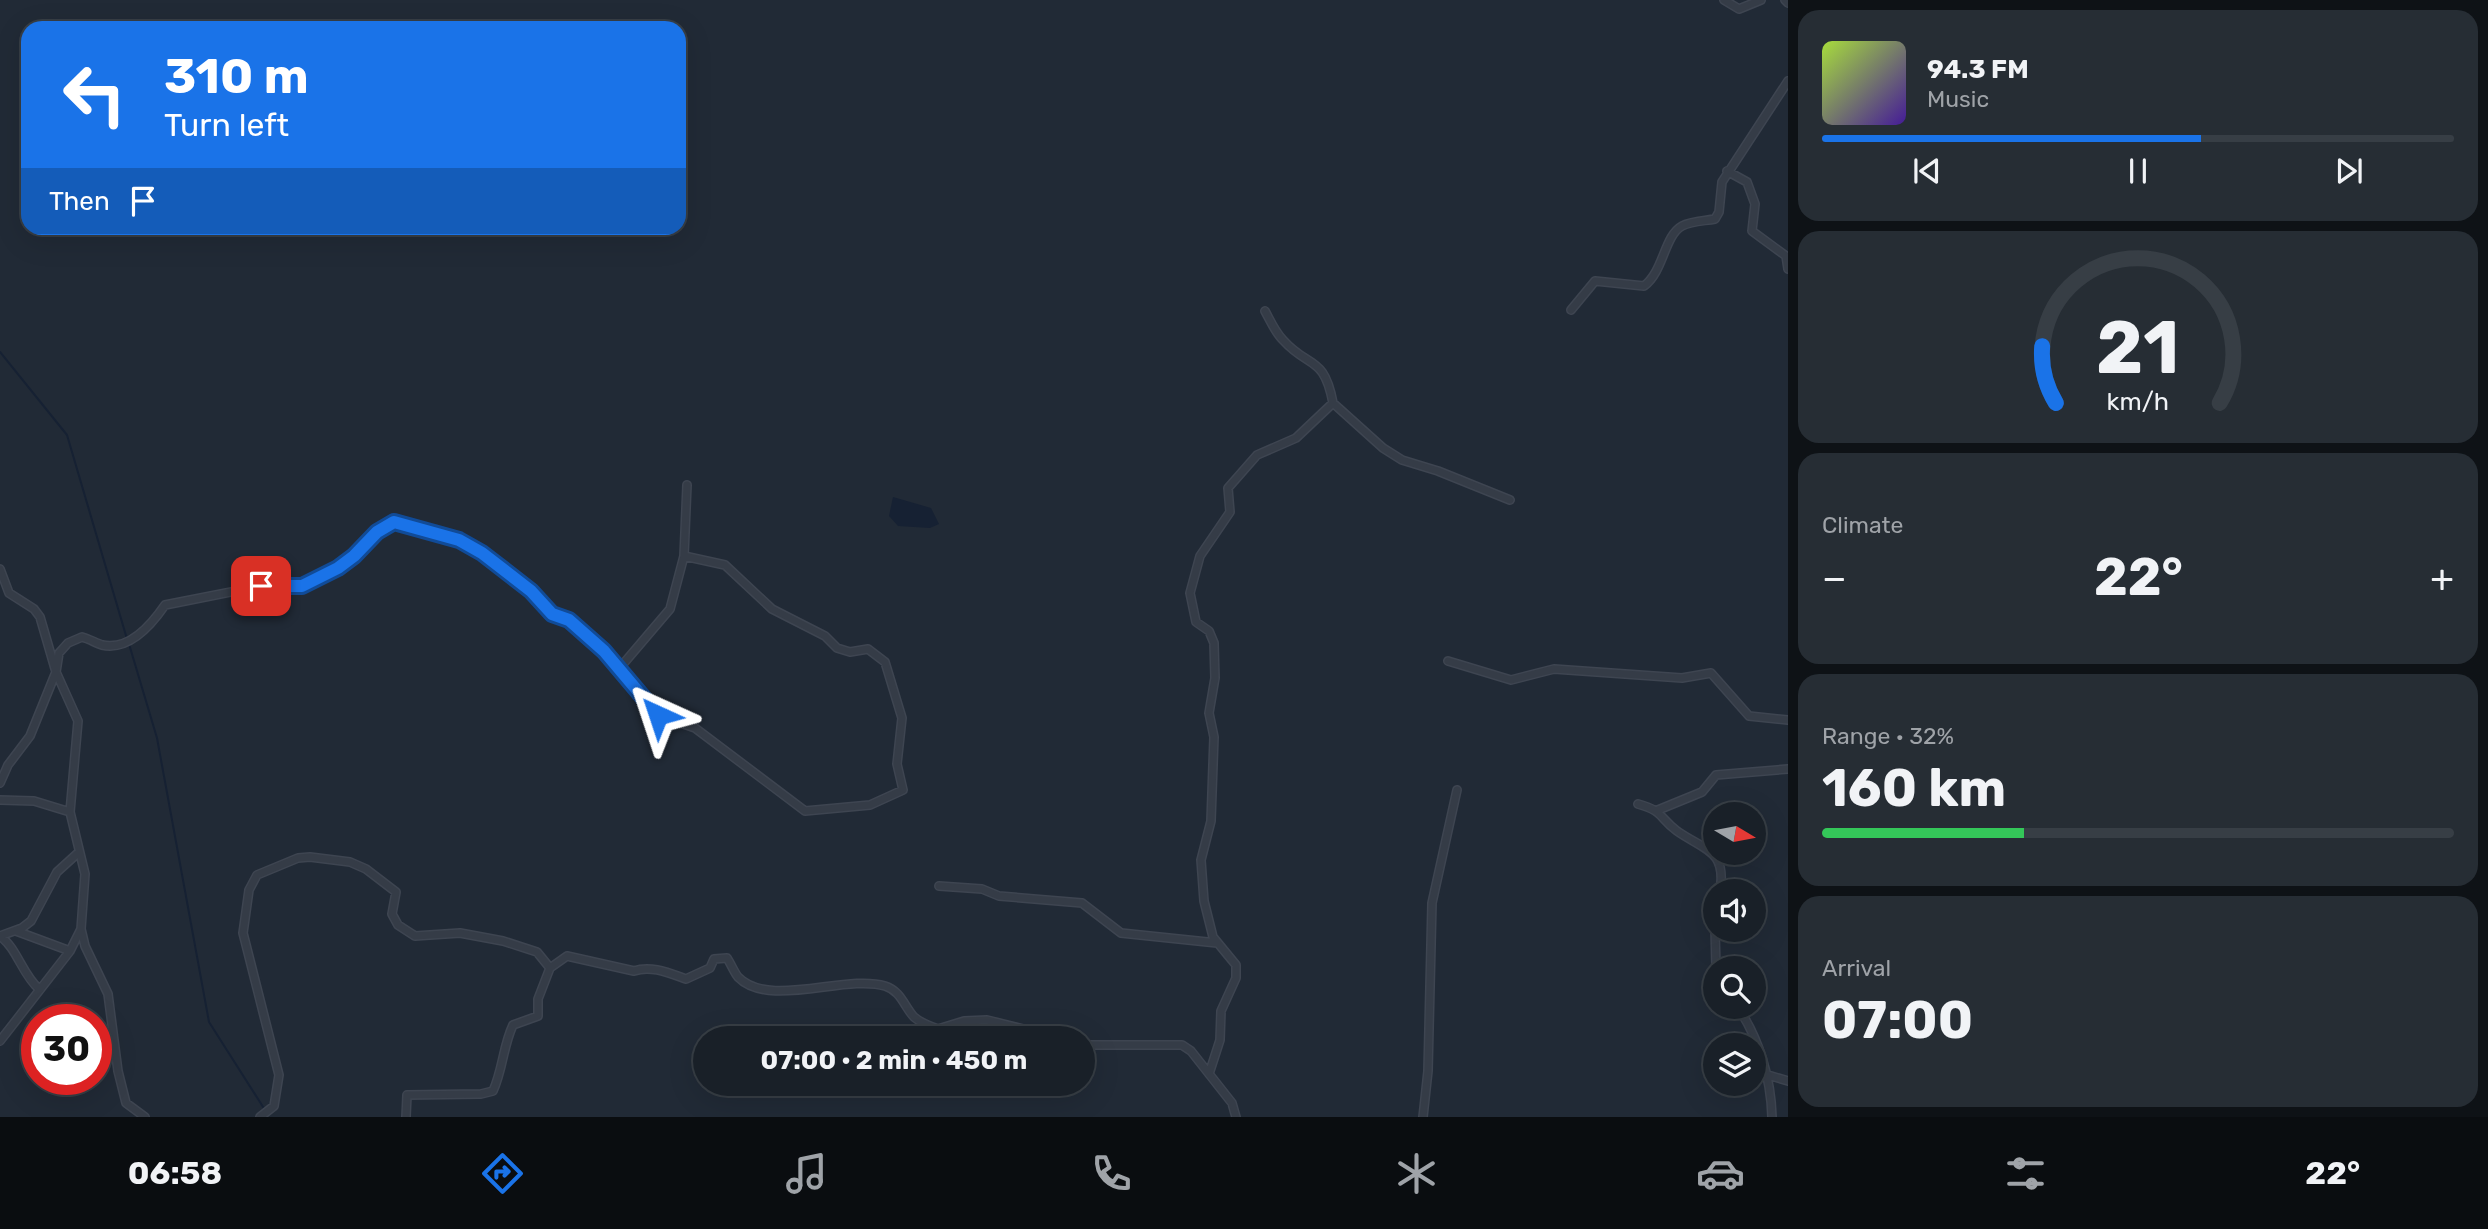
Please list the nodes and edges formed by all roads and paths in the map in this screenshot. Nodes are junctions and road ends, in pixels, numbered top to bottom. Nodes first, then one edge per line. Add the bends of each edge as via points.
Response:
1 (1724, 0) edge
2 (1761, 0) edge
3 (1788, 81) edge
4 (1727, 171) junction
5 (1788, 269) edge
6 (1571, 310) dead end
7 (1265, 311) dead end
8 (1333, 403) junction
9 (687, 485) dead end
10 (1510, 500) dead end
11 (684, 556) junction
12 (0, 569) edge
13 (1448, 661) dead end
14 (618, 670) junction
15 (56, 672) junction
16 (1788, 720) edge
17 (1788, 769) edge
18 (0, 783) edge
19 (1457, 790) dead end
20 (0, 800) edge
21 (1638, 804) dead end
22 (1658, 810) junction
23 (70, 812) junction
24 (79, 852) junction
25 (1722, 879) edge
26 (939, 886) dead end
27 (81, 929) junction
28 (15, 931) junction
29 (1217, 943) junction
30 (70, 951) junction
31 (550, 968) junction
32 (39, 989) junction
33 (1746, 1019) edge
34 (931, 1026) edge
35 (950, 1026) edge
36 (1012, 1026) edge
37 (0, 1041) edge
38 (1095, 1045) edge
39 (1209, 1073) junction
40 (1768, 1075) junction
41 (1788, 1081) edge
42 (145, 1117) edge
43 (260, 1117) edge
44 (406, 1117) edge
45 (1236, 1117) edge
46 (1423, 1117) edge
47 (1772, 1117) edge

1 - 2 street via 1739,9
3 - 4 street
4 - 5 street via 1747,182 1755,204 1752,231 1786,256
4 - 6 street via 1715,219 1680,227 1651,281 1631,287 1595,281
7 - 8 street via 1283,341 1324,373
8 - 10 street via 1383,449 1402,460
8 - 29 street via 1296,438 1256,455 1233,481 1228,488 1230,512 1200,556 1190,593 1196,622 1209,631 1214,643 1209,713 1214,737 1211,821 1201,860 1204,901
9 - 11 street
11 - 14 street via 670,610
11 - 14 street via 724,565 772,609 825,636 837,648 850,652 868,649 880,656 902,718 897,764 903,790 870,805 805,811 695,728 658,715
12 - 15 street via 9,593 40,618
13 - 16 street via 1511,680 1554,669 1682,678 1711,673 1749,716
14 - 15 street via 575,624 552,614 531,591 482,553 459,540 394,522 338,568 302,586 261,586 176,602 165,605 153,622 128,640 103,645 82,637 68,643 59,653
15 - 18 street via 30,736
15 - 23 street via 78,721
17 - 22 street via 1716,775 1702,792
19 - 46 street via 1432,903
20 - 23 street via 34,802
21 - 22 street
22 - 25 street via 1674,829 1716,857
23 - 24 street
24 - 27 street via 85,874
24 - 28 street via 57,872 31,921
26 - 29 street via 1082,903 1121,933
27 - 30 street
27 - 42 street via 108,994 126,1103
28 - 30 street
28 - 32 street via 0,936
29 - 39 street via 1236,965 1236,978 1221,1011 1220,1040
30 - 32 street
31 - 34 street via 567,956 686,979 710,968 714,959 727,958 737,976 748,984 771,990 885,986 901,996 914,1017
31 - 43 street via 537,952 503,941 460,933 415,936 392,915 396,892 350,862 298,858 257,875 249,890 243,933 279,1075 274,1106
31 - 44 street via 538,999 538,1016 513,1025 506,1039 502,1071 493,1091 407,1095
32 - 37 street
33 - 40 street
35 - 36 street via 988,1020
38 - 39 street via 1182,1045
39 - 45 street via 1232,1103
40 - 41 street
40 - 47 street

